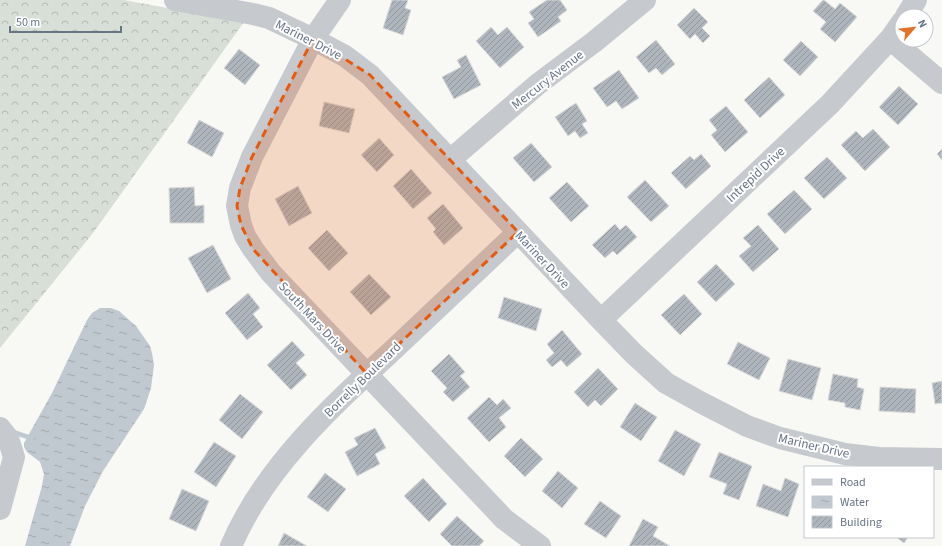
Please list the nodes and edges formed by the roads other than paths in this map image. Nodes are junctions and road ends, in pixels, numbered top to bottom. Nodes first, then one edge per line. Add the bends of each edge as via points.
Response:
1 (175, 0) edge
2 (340, 0) edge
3 (645, 0) edge
4 (894, 33) edge
5 (313, 39) junction
6 (911, 48) edge
7 (942, 82) edge
8 (450, 160) junction
9 (518, 232) junction
10 (601, 320) junction
11 (367, 374) junction
12 (0, 428) edge
13 (942, 459) edge
14 (0, 509) edge
15 (231, 546) edge
16 (540, 546) edge

1 - 5 street, Mariner Drive via 264,17
2 - 5 street, South Mars Drive
3 - 8 street, Mercury Avenue via 538,84
4 - 10 street, Intrepid Drive via 830,104
5 - 8 street, Mariner Drive via 345,56 370,75
5 - 11 street, South Mars Drive via 252,157 240,188 237,206 245,236 271,273
6 - 7 street
8 - 9 street, Mariner Drive
9 - 10 street, Mariner Drive
9 - 11 street, Borrelly Boulevard
10 - 13 street, Mariner Drive via 666,383 747,426 780,438 845,454 879,458
11 - 15 street, Borrelly Boulevard via 291,451 263,488 238,529
11 - 16 street, South Mars Drive via 504,519
12 - 14 street via 8,438 14,457

